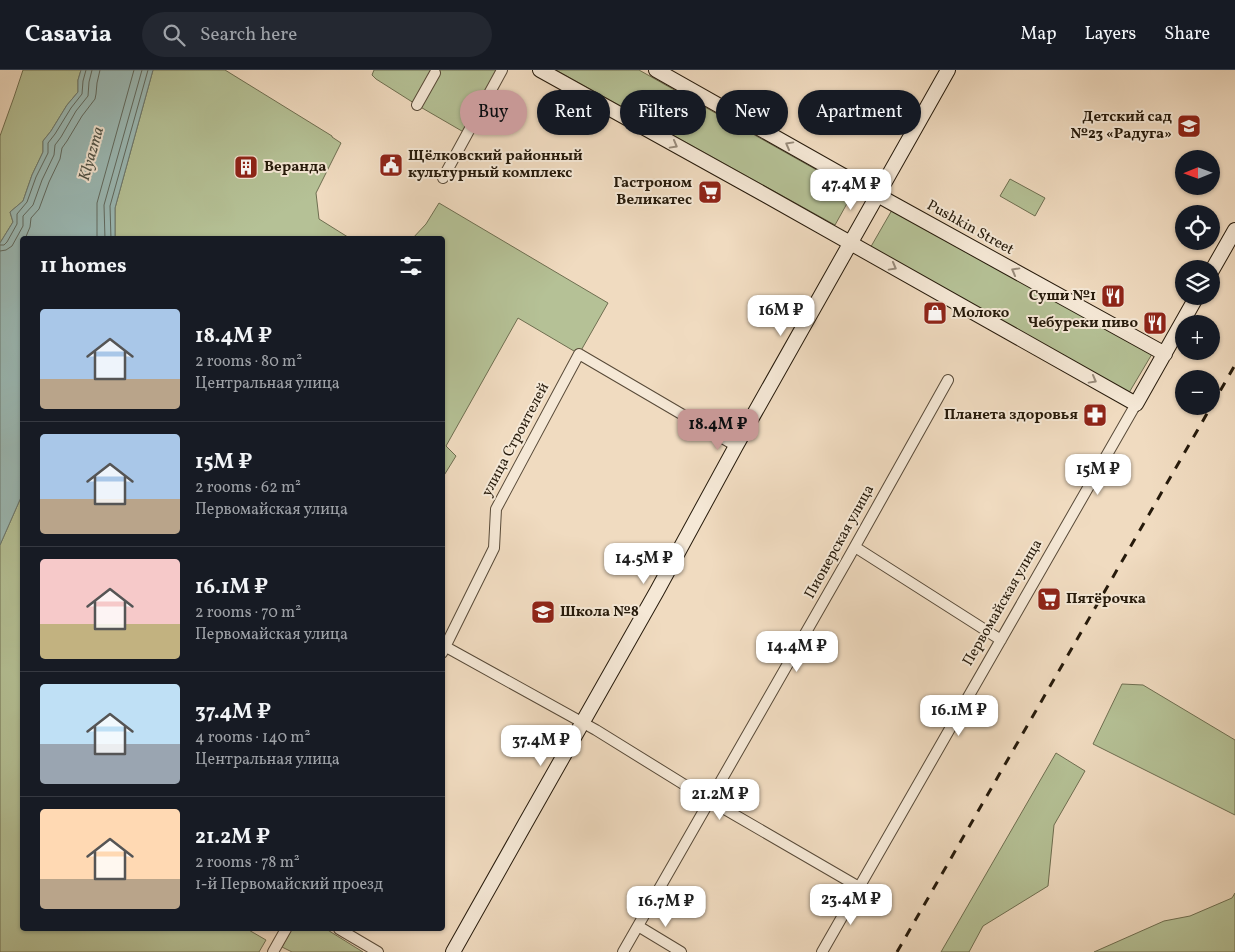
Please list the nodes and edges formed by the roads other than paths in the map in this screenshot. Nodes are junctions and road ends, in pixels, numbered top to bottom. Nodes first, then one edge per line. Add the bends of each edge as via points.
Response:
1 (502, 70) edge
2 (540, 70) edge
3 (656, 70) edge
4 (948, 70) edge
5 (435, 73) dead end
6 (417, 105) dead end
7 (443, 178) dead end
8 (878, 194) junction
9 (1235, 230) edge
10 (850, 243) junction
11 (1218, 260) edge
12 (1192, 305) edge
13 (1165, 354) junction
14 (948, 380) dead end
15 (1136, 404) junction
16 (736, 446) junction
17 (855, 547) junction
18 (1001, 640) junction
19 (445, 648) edge
20 (445, 651) edge
21 (583, 723) junction
22 (709, 800) junction
23 (859, 887) junction
24 (638, 926) junction
25 (285, 931) edge
26 (342, 931) edge
27 (274, 952) edge
28 (378, 952) edge
29 (453, 952) edge
30 (623, 952) edge
31 (681, 952) edge
32 (822, 952) edge

1 - 7 street
2 -> 10 street
8 -> 3 street, Pushkin Street
4 - 8 street
5 - 6 street
8 - 10 street
13 -> 8 street, Pushkin Street
9 - 11 street
10 -> 15 street
10 - 16 street
12 - 13 street, Первомайская улица
13 - 15 street, Первомайская улица
14 - 17 street, Пионерская улица
15 - 18 street, Первомайская улица
16 - 19 street, улица Строителей via 579,354 496,509 494,548
16 - 21 street
17 - 18 street
17 - 22 street, Пионерская улица
18 - 23 street, Первомайская улица
20 - 21 street
21 - 22 street
21 - 29 street
22 - 23 street
22 - 24 street, Пионерская улица
23 - 32 street, Первомайская улица
24 - 30 street, Пионерская улица
24 - 31 street
25 - 27 street
26 - 28 street

